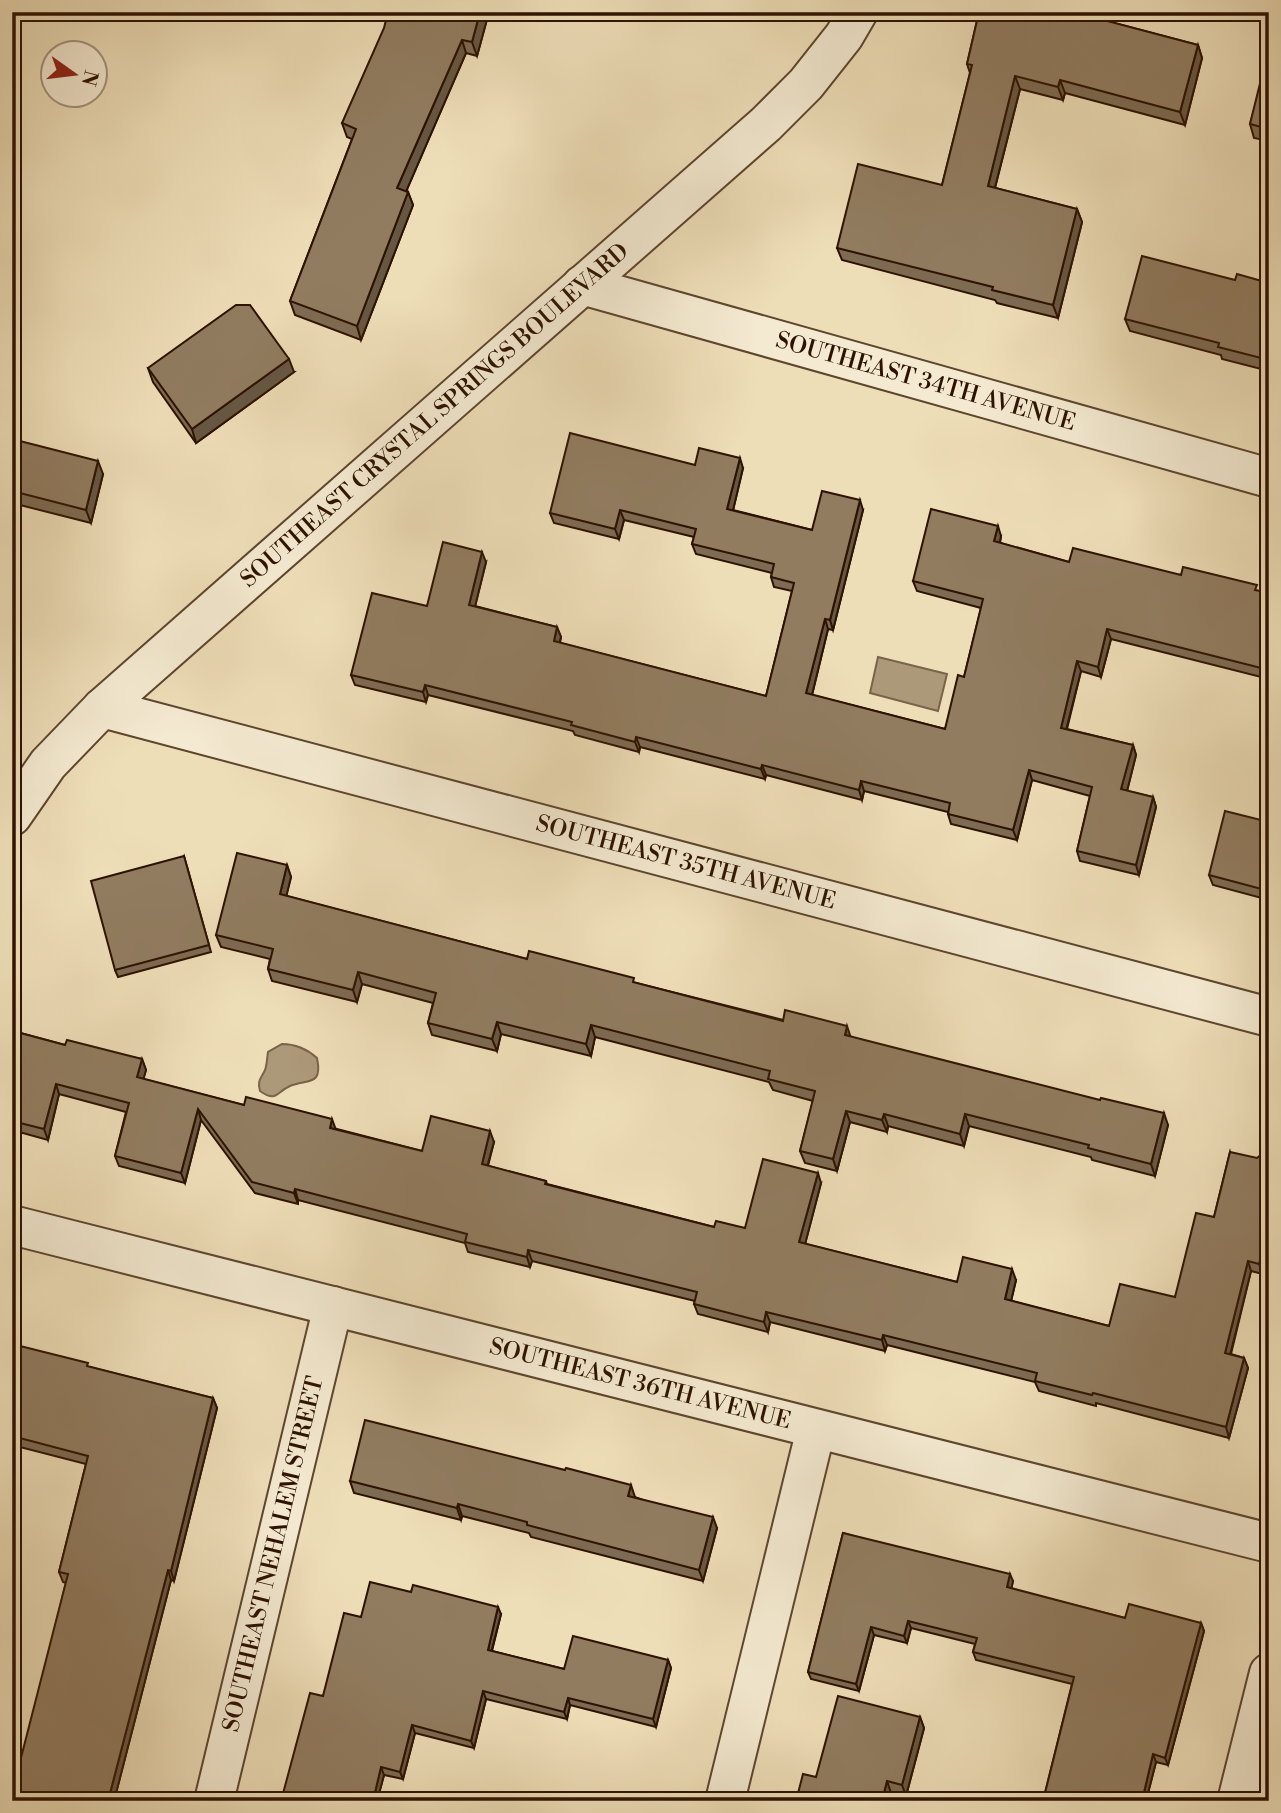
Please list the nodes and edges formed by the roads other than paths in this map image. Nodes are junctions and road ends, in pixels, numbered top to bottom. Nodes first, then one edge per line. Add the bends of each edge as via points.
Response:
1 (858, 12) edge
2 (582, 285) junction
3 (1269, 478) edge
4 (102, 708) junction
5 (12, 816) edge
6 (1269, 1017) edge
7 (12, 1225) edge
8 (333, 1306) junction
9 (816, 1429) junction
10 (1269, 1543) edge
11 (1269, 1674) edge
12 (214, 1801) edge
13 (725, 1801) edge
14 (1237, 1801) edge

1 - 2 street, SOUTHEAST CRYSTAL SPRINGS BOULEVARD via 806,84 774,116
2 - 3 street, SOUTHEAST 34TH AVENUE
2 - 4 street, SOUTHEAST CRYSTAL SPRINGS BOULEVARD
4 - 5 street, SOUTHEAST CRYSTAL SPRINGS BOULEVARD via 48,764
4 - 6 street, SOUTHEAST 35TH AVENUE
7 - 8 street, SOUTHEAST 36TH AVENUE
8 - 9 street, SOUTHEAST 36TH AVENUE
8 - 12 street, SOUTHEAST NEHALEM STREET
9 - 10 street, SOUTHEAST 36TH AVENUE
9 - 13 street
11 - 14 street

